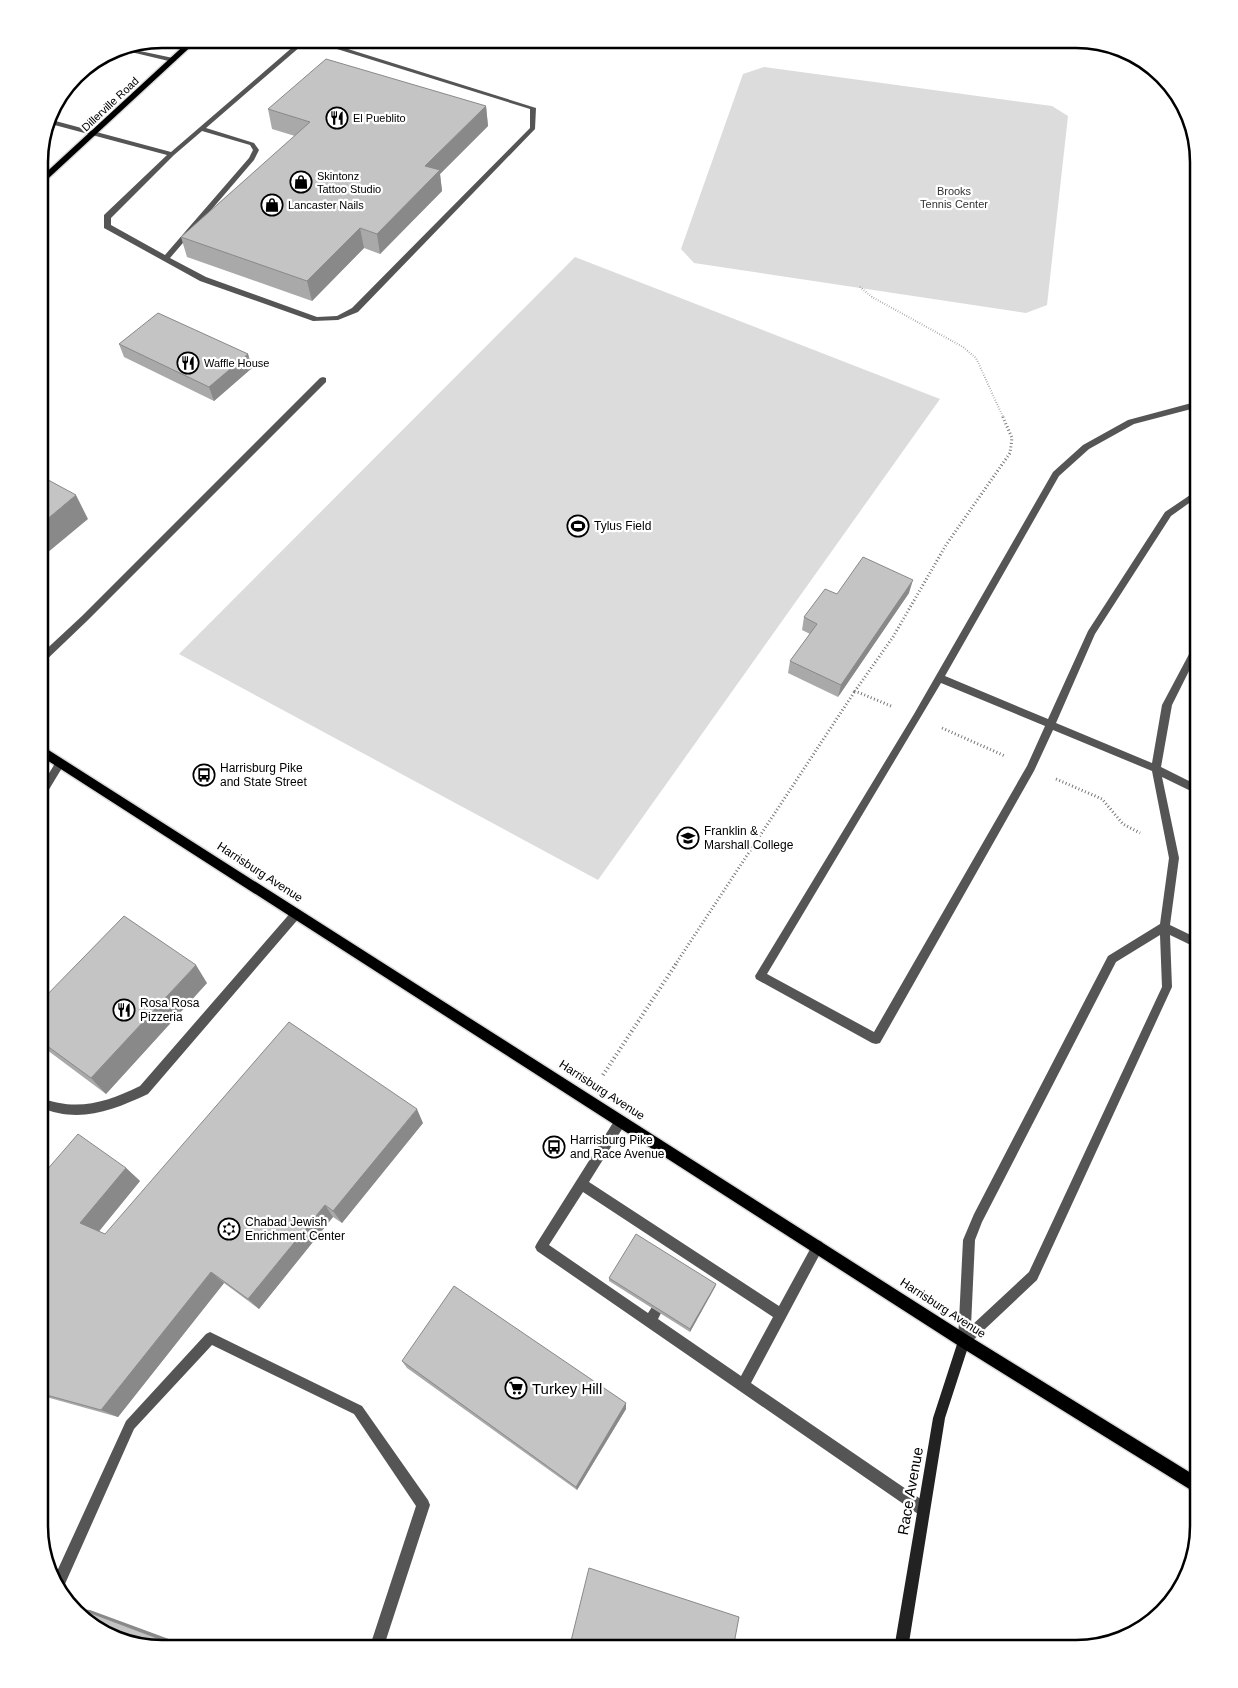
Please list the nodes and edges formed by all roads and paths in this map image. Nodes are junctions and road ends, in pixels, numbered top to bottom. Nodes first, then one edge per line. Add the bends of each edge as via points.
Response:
1 (187, 47) edge
2 (296, 47) edge
3 (336, 47) edge
4 (134, 52) edge
5 (173, 60) junction
6 (54, 123) edge
7 (201, 129) junction
8 (95, 134) junction
9 (172, 154) junction
10 (48, 176) edge
11 (166, 258) junction
12 (323, 380) dead end
13 (1190, 406) edge
14 (1190, 498) edge
15 (48, 653) edge
16 (1190, 660) edge
17 (940, 678) junction
18 (855, 691) dead end
19 (1050, 726) junction
20 (48, 755) edge
21 (60, 762) junction
22 (1156, 769) junction
23 (48, 783) edge
24 (1190, 786) edge
25 (296, 914) junction
26 (1165, 927) junction
27 (1190, 940) edge
28 (586, 1099) junction
29 (48, 1106) edge
30 (620, 1122) junction
31 (580, 1183) junction
32 (818, 1246) junction
33 (688, 1255) junction
34 (682, 1266) edge
35 (781, 1315) junction
36 (964, 1342) junction
37 (743, 1385) junction
38 (1190, 1481) edge
39 (923, 1509) junction
40 (61, 1579) edge
41 (379, 1640) edge
42 (902, 1640) edge

1 - 5 main road, Dillerville Road
2 - 7 street
3 - 11 street via 533,108 532,128 355,310 338,318 316,319 204,279
4 - 5 street
5 - 8 main road, Dillerville Road
6 - 8 street
7 - 9 street
7 - 11 street via 252,144 256,150 252,159
8 - 9 street
8 - 10 main road, Dillerville Road
9 - 11 street via 107,217 106,226
12 - 15 street
13 - 17 street via 1131,422 1086,447 1056,474
14 - 19 street via 1168,514 1091,633
16 - 22 street via 1167,705
17 - 19 street
17 - 19 street via 760,976 876,1039 1031,768
18 - 28 path
19 - 22 street
20 - 21 main road, Harrisburg Avenue
21 - 23 street
21 - 25 main road, Harrisburg Avenue
22 - 24 street
22 - 26 street via 1174,858
25 - 28 main road, Harrisburg Avenue
25 - 29 street via 144,1090 113,1105 72,1111
26 - 27 street
26 - 36 street via 1167,988 1033,1276
26 - 36 street via 1112,959 978,1218 969,1240
28 - 30 main road, Harrisburg Avenue
30 - 31 street
30 - 32 main road, Harrisburg Avenue
31 - 33 street
31 - 37 street via 541,1247 652,1316
32 - 35 street
32 - 36 main road, Harrisburg Avenue
33 - 34 street
33 - 35 street
35 - 37 street
36 - 38 main road, Harrisburg Avenue
36 - 39 main road, Race Avenue via 939,1418
37 - 39 street
39 - 42 main road, Race Avenue
40 - 41 street via 130,1425 210,1338 358,1410 423,1504

